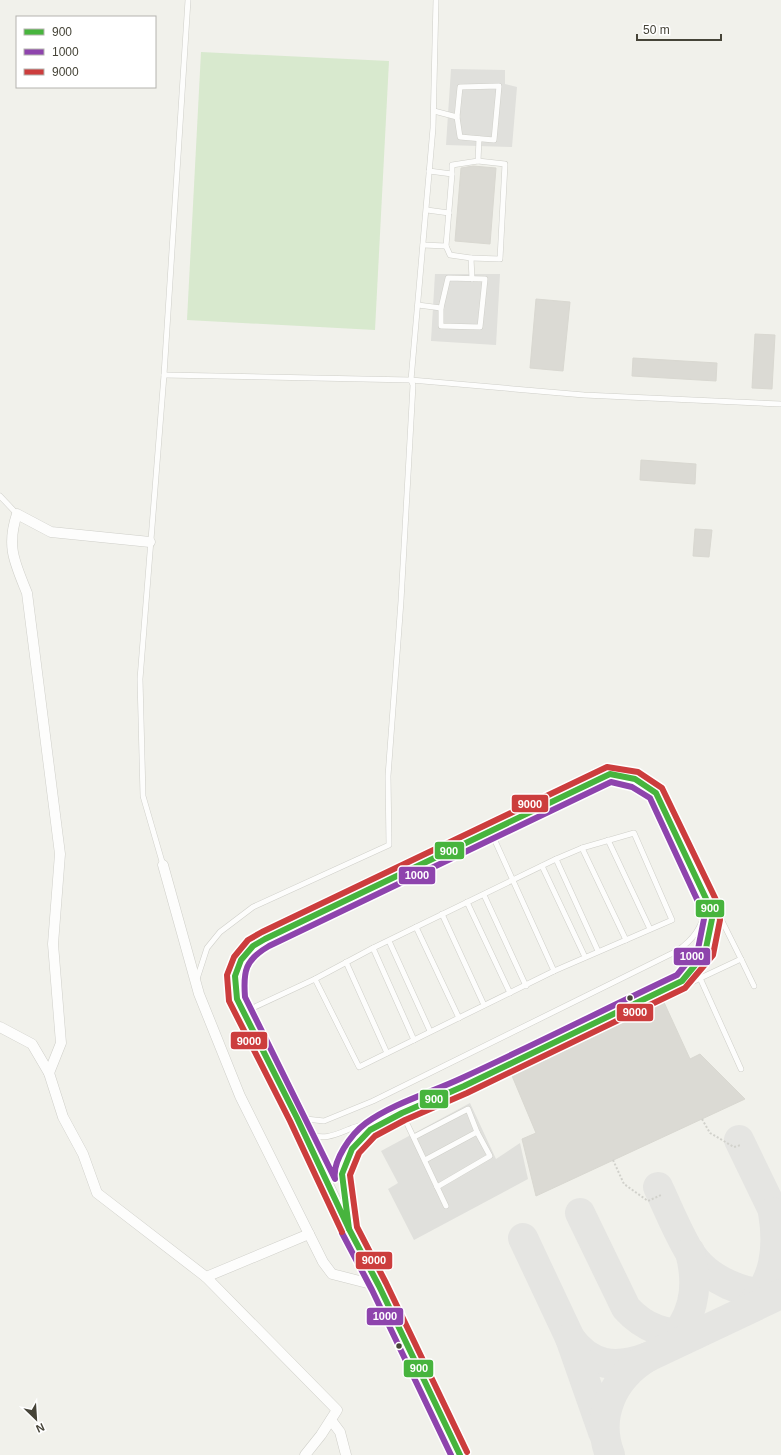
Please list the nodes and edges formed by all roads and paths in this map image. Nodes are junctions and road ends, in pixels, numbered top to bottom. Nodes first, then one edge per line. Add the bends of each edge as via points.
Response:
1 (188, 0) edge
2 (436, 0) edge
3 (434, 111) junction
4 (457, 117) junction
5 (479, 139) junction
6 (478, 161) junction
7 (429, 171) junction
8 (452, 174) junction
9 (426, 210) junction
10 (449, 213) junction
11 (423, 245) junction
12 (446, 246) junction
13 (471, 258) junction
14 (472, 279) junction
15 (418, 305) junction
16 (441, 308) junction
17 (164, 375) junction
18 (411, 380) junction
19 (781, 404) edge
20 (0, 496) edge
21 (17, 514) junction
22 (150, 542) junction
23 (491, 832) junction
24 (608, 840) junction
25 (582, 848) junction
26 (556, 859) junction
27 (163, 865) joint
28 (542, 866) junction
29 (512, 881) junction
30 (484, 895) junction
31 (467, 902) junction
32 (709, 905) junction
33 (442, 914) junction
34 (416, 927) junction
35 (650, 929) junction
36 (626, 940) junction
37 (389, 942) junction
38 (373, 948) junction
39 (598, 952) junction
40 (584, 957) junction
41 (740, 959) junction
42 (346, 962) junction
43 (554, 971) junction
44 (700, 978) junction
45 (315, 979) junction
46 (196, 981) junction
47 (682, 981) junction
48 (526, 986) junction
49 (754, 986) dead end
50 (510, 993) junction
51 (484, 1005) junction
52 (244, 1012) junction
53 (459, 1018) junction
54 (0, 1027) edge
55 (430, 1031) junction
56 (414, 1040) junction
57 (387, 1053) junction
58 (741, 1069) dead end
59 (49, 1073) junction
60 (402, 1113) junction
61 (297, 1118) junction
62 (702, 1119) dead end
63 (303, 1132) junction
64 (477, 1132) junction
65 (414, 1137) junction
66 (741, 1145) dead end
67 (425, 1160) junction
68 (613, 1160) dead end
69 (437, 1187) junction
70 (662, 1195) dead end
71 (446, 1206) dead end
72 (349, 1229) junction
73 (310, 1234) junction
74 (206, 1277) junction
75 (379, 1286) junction
76 (331, 1420) junction
77 (305, 1455) edge
78 (346, 1455) edge
79 (460, 1455) edge

1 - 17 lane
2 - 3 lane
3 - 4 lane
3 - 7 lane
4 - 5 lane via 460,137
4 - 5 lane via 460,87 499,86 494,140
5 - 6 lane
6 - 8 lane via 452,165
6 - 13 lane via 505,164 500,259
7 - 8 lane
7 - 9 lane
8 - 10 lane
9 - 10 lane
9 - 11 lane
10 - 12 lane
11 - 12 lane
11 - 15 lane
12 - 13 lane via 450,255
13 - 14 lane
14 - 16 lane via 448,278
14 - 16 lane via 485,280 480,327 441,326
15 - 16 lane
15 - 18 lane
17 - 18 lane
17 - 22 lane
18 - 19 lane via 584,395
18 - 46 lane via 413,385 401,601 388,776 389,845 253,907 220,932 207,948
20 - 21 lane
21 - 22 street via 51,532
21 - 59 street via 13,526 12,554 27,593 60,854 53,944 61,1043
22 - 27 lane via 140,679 142,796
23 - 29 lane
23 - 32 lane via 610,774 635,779 656,793
23 - 52 lane via 253,946 241,960 235,976 237,999
24 - 25 lane
24 - 35 lane
24 - 35 lane via 634,832 672,920
25 - 26 lane
25 - 36 lane
26 - 28 lane
26 - 39 lane
27 - 46 street
28 - 29 lane
28 - 40 lane
29 - 30 lane
29 - 43 lane
30 - 31 lane
30 - 48 lane
31 - 33 lane
31 - 50 lane
32 - 41 lane via 722,921
32 - 47 lane via 712,919 705,953
32 - 61 lane via 701,925 691,940 677,951 373,1101 324,1121
33 - 34 lane
33 - 51 lane
34 - 37 lane
34 - 53 lane
35 - 36 lane
36 - 39 lane
37 - 38 lane
37 - 55 lane
38 - 42 lane
38 - 56 lane
39 - 40 lane
40 - 43 lane
41 - 44 lane
41 - 49 lane
42 - 45 lane
42 - 57 lane
43 - 48 lane
44 - 47 lane via 692,982
44 - 58 lane
45 - 52 lane
45 - 57 lane via 359,1067
46 - 73 street via 240,1096
47 - 60 lane via 464,1086
48 - 50 lane
50 - 51 lane
51 - 53 lane
52 - 61 lane
53 - 55 lane
54 - 59 street via 32,1044
55 - 56 lane
56 - 57 lane
59 - 74 street via 63,1117 82,1154 96,1193
60 - 63 lane via 352,1128 336,1136 314,1137
60 - 65 lane
60 - 72 lane via 370,1130 352,1149 342,1174
61 - 63 street
62 - 66 path via 710,1133 734,1147
63 - 72 street
64 - 65 lane via 468,1109
64 - 67 lane
64 - 69 lane via 490,1156
65 - 67 lane
67 - 69 lane
68 - 70 path via 624,1184 648,1200
69 - 71 lane
72 - 75 street
73 - 74 street
73 - 75 street via 332,1274
74 - 76 street via 337,1410
75 - 79 street
76 - 77 street
76 - 78 street via 340,1432

